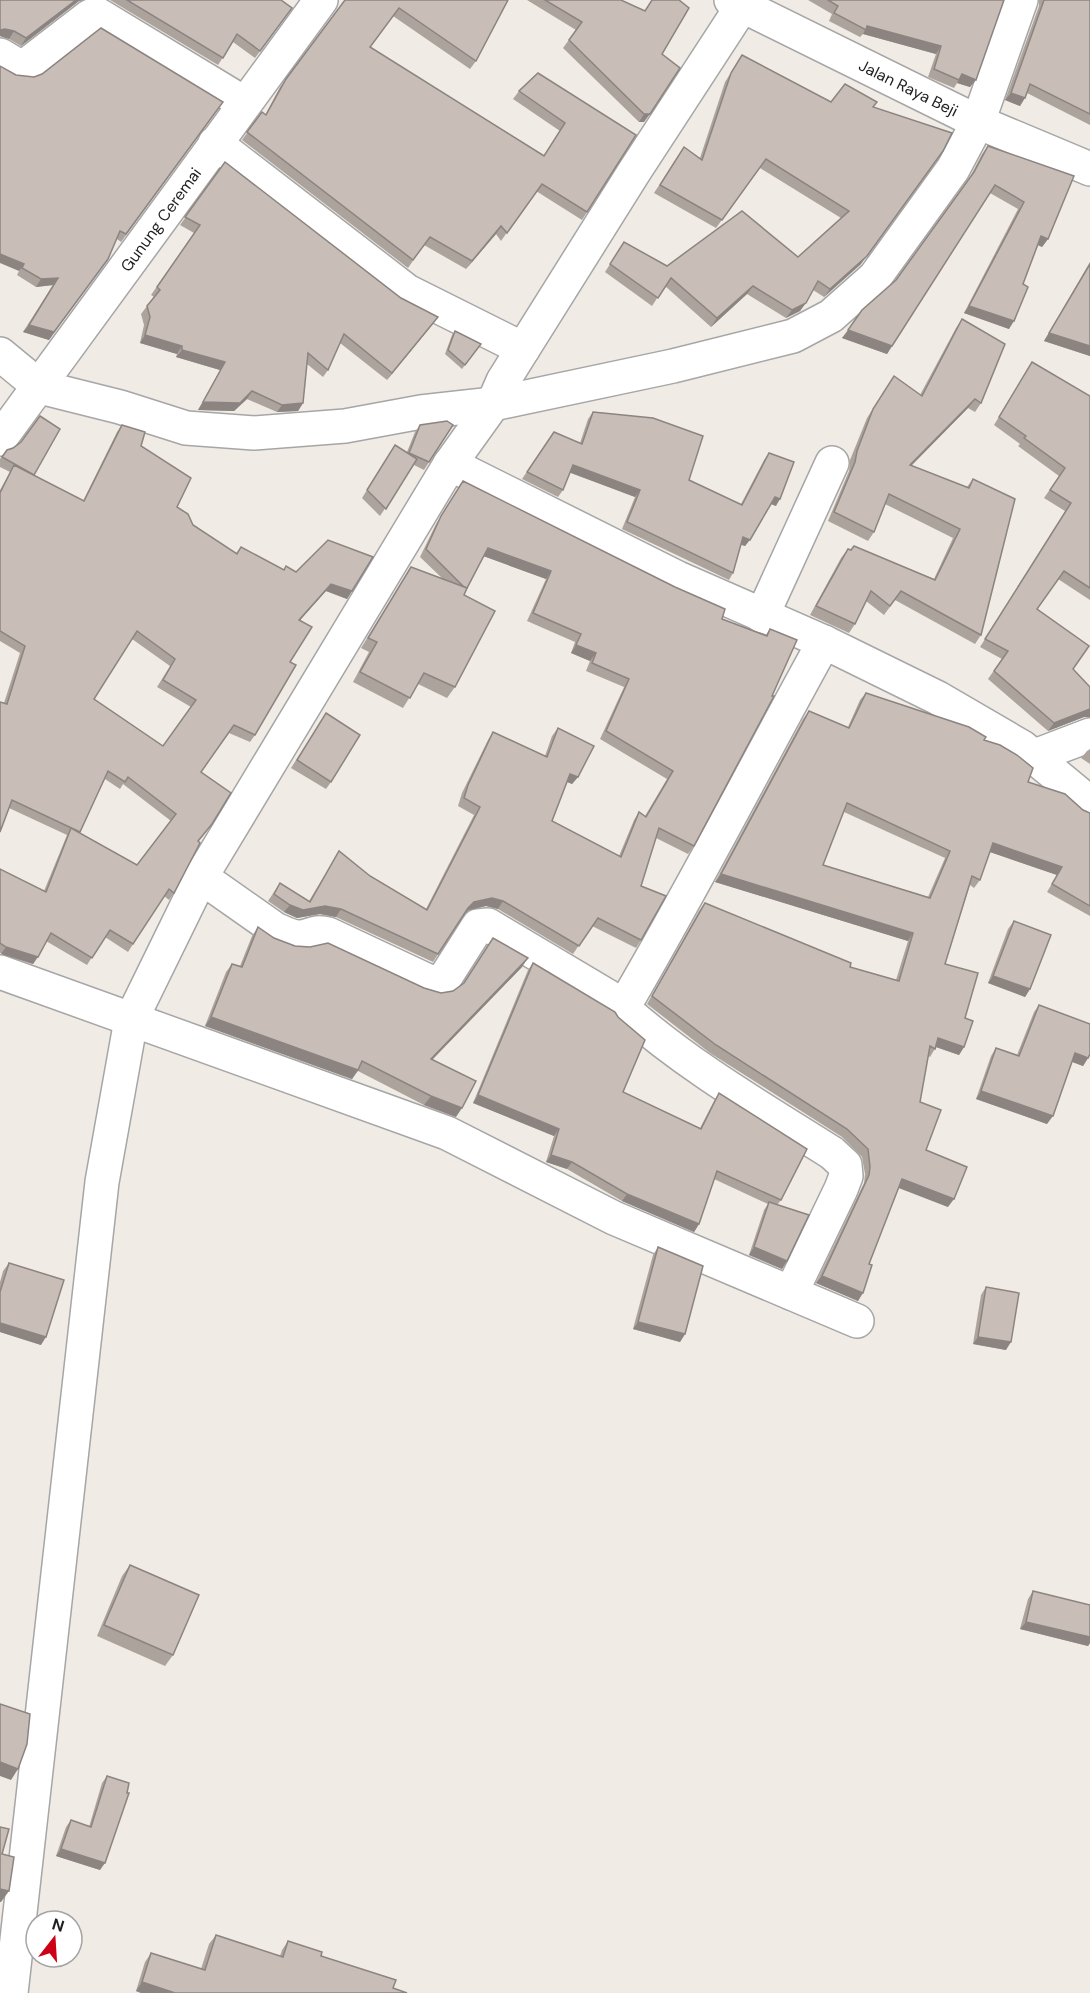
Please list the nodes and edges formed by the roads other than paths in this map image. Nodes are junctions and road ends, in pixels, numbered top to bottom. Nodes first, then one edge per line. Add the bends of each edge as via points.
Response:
1 (321, 0) edge
2 (1021, 0) edge
3 (740, 2) edge
4 (0, 55) edge
5 (244, 103) junction
6 (978, 122) junction
7 (214, 143) junction
8 (1090, 169) edge
9 (523, 349) junction
10 (0, 354) edge
11 (40, 387) junction
12 (497, 394) junction
13 (0, 438) edge
14 (832, 463) dead end
15 (450, 464) junction
16 (762, 616) junction
17 (824, 642) junction
18 (1090, 735) edge
19 (1035, 756) junction
20 (1090, 803) edge
21 (201, 877) junction
22 (0, 972) edge
23 (624, 1006) junction
24 (131, 1020) junction
25 (791, 1293) junction
26 (857, 1321) dead end
27 (11, 1993) edge

1 - 5 street, Gunung Ceremai
2 - 6 street
3 - 6 street, Jalan Raya Beji
3 - 9 street
4 - 5 street via 25,66 90,16 98,14
5 - 7 street, Gunung Ceremai
6 - 8 street, Jalan Raya Beji
6 - 12 street via 953,169 874,277 831,316 793,336 748,349
7 - 9 street via 407,291
7 - 11 street, Gunung Ceremai
9 - 12 street
10 - 11 street
11 - 12 street via 186,428 254,433 345,426
11 - 13 street, Gunung Ceremai
12 - 15 street
14 - 16 street
15 - 16 street
15 - 21 street
16 - 17 street
17 - 19 street via 938,698
17 - 23 street
18 - 19 street
19 - 20 street
21 - 23 street via 288,935 328,934 439,983 478,926 488,925
21 - 24 street
22 - 24 street
23 - 25 street via 650,1032 704,1072 832,1153 844,1165 846,1176 841,1189
24 - 25 street via 447,1133 614,1218
24 - 27 street via 102,1182
25 - 26 street

